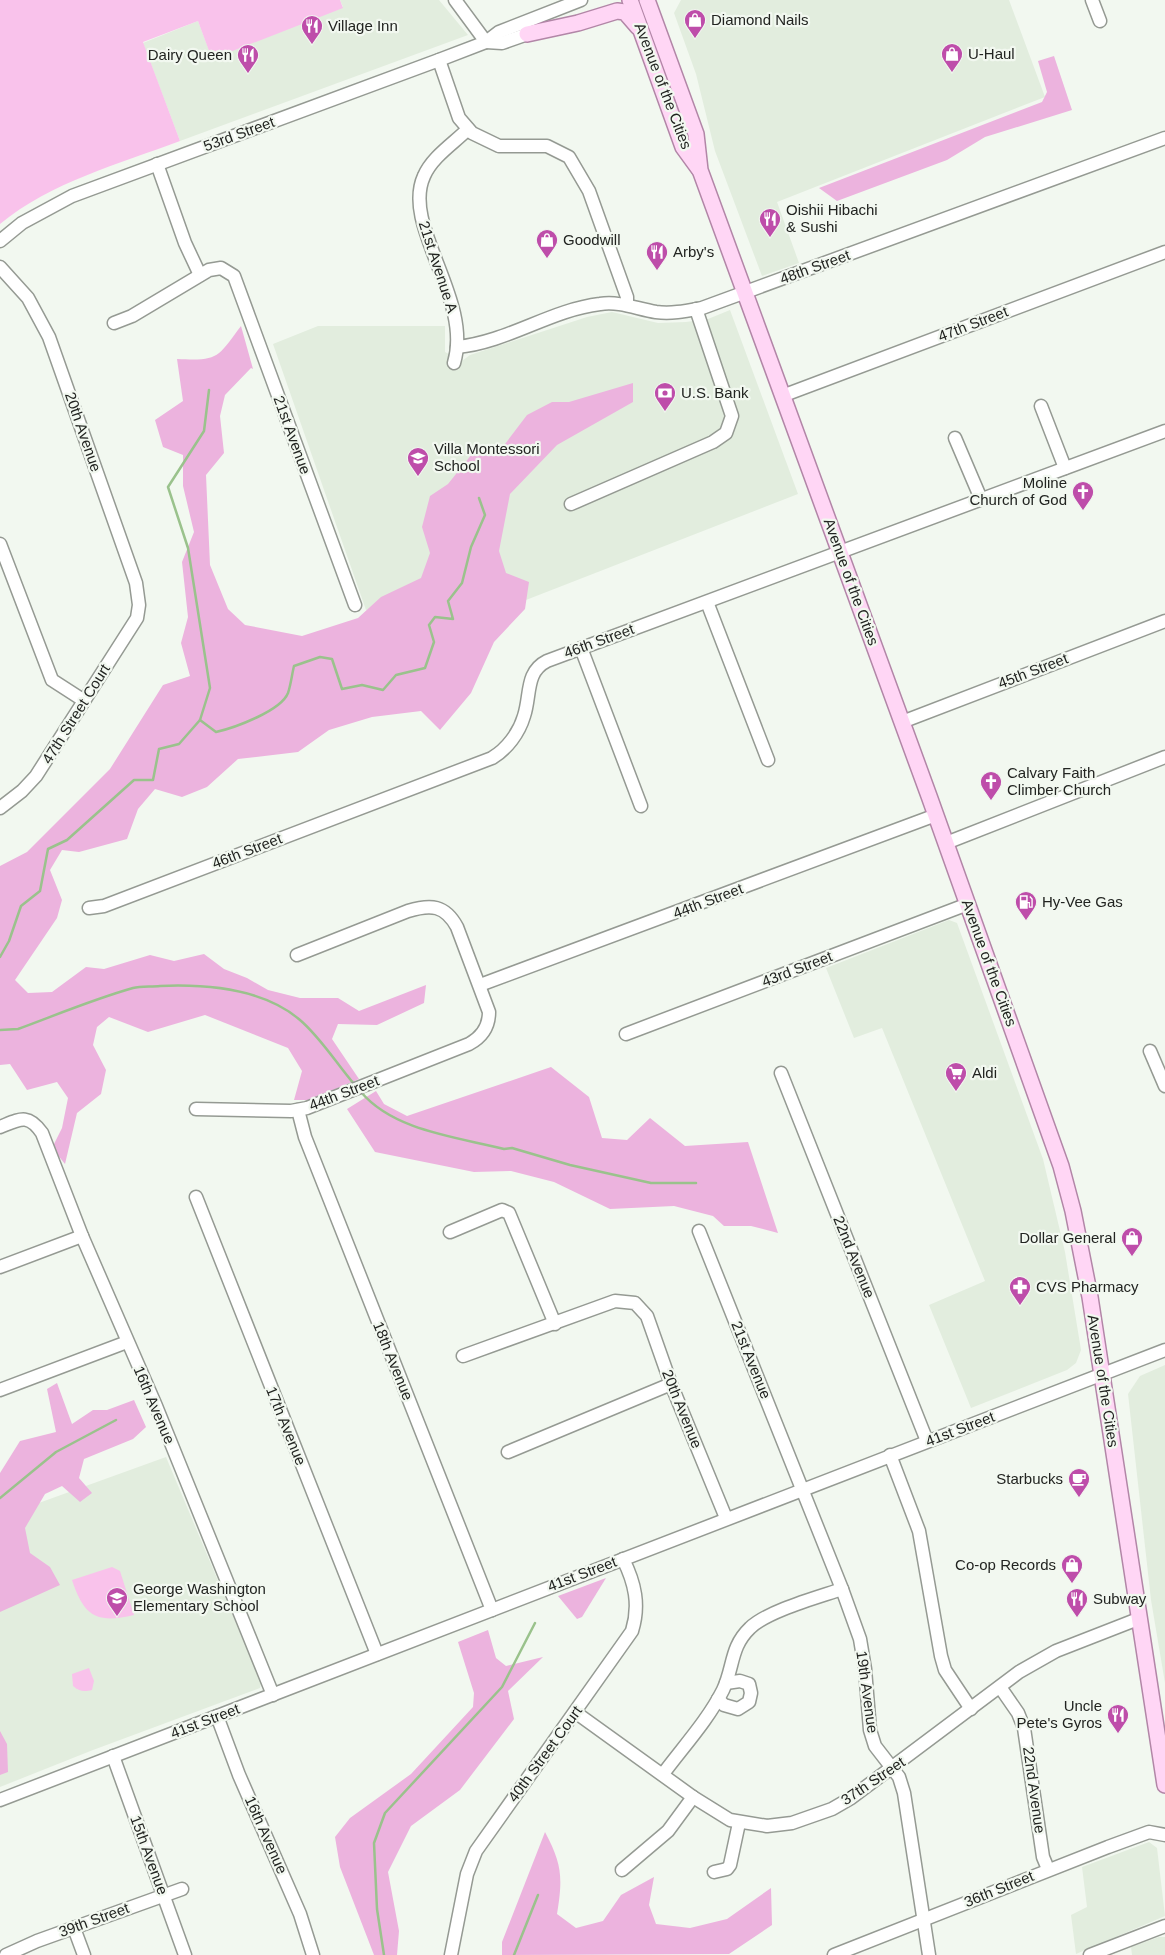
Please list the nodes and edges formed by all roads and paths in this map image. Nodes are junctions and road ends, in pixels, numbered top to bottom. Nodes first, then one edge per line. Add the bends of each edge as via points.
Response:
1 (455, 0) edge
2 (581, 0) edge
3 (626, 0) edge
4 (630, 0) edge
5 (647, 0) edge
6 (661, 0) edge
7 (1092, 0) edge
8 (1100, 21) dead end
9 (527, 34) junction
10 (643, 36) junction
11 (486, 42) junction
12 (439, 60) junction
13 (468, 129) junction
14 (696, 134) junction
15 (1165, 138) edge
16 (157, 164) junction
17 (700, 170) junction
18 (0, 241) edge
19 (1165, 252) edge
20 (0, 267) edge
21 (200, 275) junction
22 (744, 293) junction
23 (627, 305) junction
24 (696, 310) junction
25 (114, 324) dead end
26 (457, 346) junction
27 (454, 363) dead end
28 (782, 396) junction
29 (1041, 406) dead end
30 (1165, 432) edge
31 (955, 438) dead end
32 (1065, 468) junction
33 (981, 499) junction
34 (571, 504) dead end
35 (0, 544) edge
36 (841, 552) junction
37 (707, 602) junction
38 (355, 605) dead end
39 (138, 610) joint
40 (1165, 621) edge
41 (582, 648) junction
42 (83, 700) junction
43 (902, 722) junction
44 (1165, 757) edge
45 (768, 760) dead end
46 (641, 806) dead end
47 (0, 808) edge
48 (936, 815) junction
49 (946, 843) junction
50 (968, 904) junction
51 (89, 908) dead end
52 (298, 955) dead end
53 (480, 985) junction
54 (626, 1034) dead end
55 (1150, 1051) dead end
56 (781, 1073) dead end
57 (1165, 1086) edge
58 (196, 1109) dead end
59 (298, 1110) junction
60 (0, 1127) edge
61 (196, 1197) dead end
62 (699, 1231) dead end
63 (450, 1232) dead end
64 (82, 1236) junction
65 (0, 1267) edge
66 (556, 1324) junction
67 (127, 1342) junction
68 (1165, 1350) edge
69 (463, 1356) dead end
70 (1102, 1374) junction
71 (671, 1384) junction
72 (0, 1390) edge
73 (927, 1441) junction
74 (508, 1452) dead end
75 (890, 1455) junction
76 (803, 1489) junction
77 (726, 1518) junction
78 (623, 1558) junction
79 (842, 1589) junction
80 (492, 1610) junction
81 (1138, 1619) junction
82 (377, 1654) junction
83 (726, 1683) junction
84 (1000, 1687) junction
85 (273, 1695) junction
86 (718, 1699) junction
87 (971, 1709) junction
88 (575, 1712) junction
89 (217, 1716) junction
90 (113, 1756) junction
91 (892, 1770) junction
92 (663, 1774) junction
93 (1165, 1786) edge
94 (693, 1797) junction
95 (0, 1800) edge
96 (740, 1823) junction
97 (1165, 1835) edge
98 (1048, 1869) junction
99 (622, 1870) dead end
100 (714, 1872) dead end
101 (182, 1889) dead end
102 (163, 1895) junction
103 (923, 1920) junction
104 (1165, 1926) edge
105 (74, 1928) junction
106 (6, 1955) edge
107 (84, 1955) edge
108 (185, 1955) edge
109 (313, 1955) edge
110 (451, 1955) edge
111 (834, 1955) edge
112 (929, 1955) edge
113 (1090, 1955) edge

1 - 11 street
2 - 11 street, 53rd Street via 500,32
3 - 9 street, 53rd Street
4 - 10 main road, Avenue of the Cities
5 - 14 main road, Avenue of the Cities
6 - 14 main road via 660,14 683,77
7 - 8 street
9 - 10 main road via 617,11 625,12
9 - 11 street, 53rd Street via 502,43
10 - 17 main road, Avenue of the Cities via 683,147
11 - 12 street, 53rd Street
12 - 13 street via 454,107
12 - 16 street, 53rd Street
13 - 23 street via 482,140 499,146 547,146 569,157 589,191 627,297
13 - 26 street, 21st Avenue A via 427,169 419,192 421,217 452,303
14 - 17 main road, Avenue of the Cities
15 - 22 street, 48th Street
16 - 18 street, 53rd Street via 58,202 22,222
16 - 21 street
17 - 22 main road, Avenue of the Cities
19 - 28 street, 47th Street
20 - 39 street, 20th Avenue via 28,298 49,337 136,583
21 - 25 street
21 - 38 street, 21st Avenue via 216,268 225,269 238,284
22 - 24 street, 48th Street
22 - 28 main road, Avenue of the Cities
23 - 24 street, 48th Street via 664,313
23 - 26 street, 48th Street via 608,303 582,307 488,342
24 - 34 street via 732,416 726,433 713,442
26 - 27 street, 21st Avenue A
28 - 36 main road, Avenue of the Cities
29 - 32 street
30 - 32 street, 46th Street
31 - 33 street
32 - 33 street, 46th Street
33 - 36 street, 46th Street
35 - 42 street via 48,674 56,684
36 - 37 street, 46th Street
36 - 43 main road, Avenue of the Cities
37 - 41 street, 46th Street
37 - 45 street
39 - 42 street, 47th Street Court via 132,625
40 - 43 street, 45th Street
41 - 46 street
41 - 51 street, 46th Street via 537,667 531,678 521,725 506,748 492,758 104,906
42 - 47 street, 47th Street Court via 36,776
43 - 48 main road, Avenue of the Cities
44 - 49 street
48 - 49 main road, Avenue of the Cities
48 - 53 street, 44th Street
49 - 50 main road, Avenue of the Cities
50 - 54 street, 43rd Street
50 - 70 main road, Avenue of the Cities via 1061,1166 1081,1247
52 - 53 street via 408,911 434,906 446,911 454,922
53 - 59 street, 44th Street via 489,1012 483,1034 468,1044
55 - 57 street
56 - 73 street, 22nd Avenue
58 - 59 street, 44th Street
59 - 80 street, 18th Avenue via 305,1137
60 - 64 street, 16th Avenue via 28,1120 42,1133
61 - 82 street, 17th Avenue
62 - 76 street, 21st Avenue
63 - 66 street via 506,1211 514,1221
64 - 65 street
64 - 67 street, 16th Avenue
66 - 69 street
66 - 71 street, 20th Avenue via 615,1301 635,1303 647,1316
67 - 72 street
67 - 85 street, 16th Avenue
68 - 70 street, 41st Street
70 - 73 street, 41st Street
70 - 81 main road, Avenue of the Cities
71 - 74 street
71 - 77 street, 20th Avenue
73 - 75 street, 41st Street
75 - 76 street, 41st Street
75 - 87 street via 920,1531 945,1670
76 - 77 street, 41st Street
76 - 79 street, 19th Avenue
77 - 78 street, 41st Street
78 - 80 street, 41st Street
78 - 88 street, 40th Street Court via 636,1597 634,1622 628,1639
79 - 83 street via 764,1618 751,1627 733,1652
79 - 91 street, 19th Avenue via 860,1639 870,1730 875,1746
80 - 82 street, 41st Street
81 - 84 street, 37th Street via 1048,1655
81 - 93 main road, Avenue of the Cities
82 - 85 street, 41st Street
83 - 86 street
83 - 86 street via 740,1681 749,1684 752,1693 748,1702 738,1709 728,1707
84 - 87 street, 37th Street
84 - 98 street, 22nd Avenue via 1024,1728 1043,1857
85 - 89 street, 41st Street
86 - 92 street
87 - 91 street, 37th Street
88 - 92 street, 37th Street
88 - 110 street, 40th Street Court via 476,1851 467,1874
89 - 90 street, 41st Street
89 - 109 street, 16th Avenue via 239,1775 303,1920
90 - 95 street, 41st Street
90 - 102 street, 15th Avenue
91 - 96 street, 37th Street via 832,1809 800,1820 767,1826
91 - 103 street, 19th Avenue via 899,1777 904,1793
92 - 94 street, 37th Street
94 - 96 street, 37th Street via 723,1817
94 - 99 street via 668,1831
96 - 100 street via 730,1864
97 - 98 street, 36th Street via 1149,1832
98 - 103 street, 36th Street
101 - 102 street, 39th Street
102 - 105 street, 39th Street
102 - 108 street, 15th Avenue
103 - 111 street, 36th Street
103 - 112 street, 19th Avenue
104 - 113 street
105 - 106 street, 39th Street
105 - 107 street

